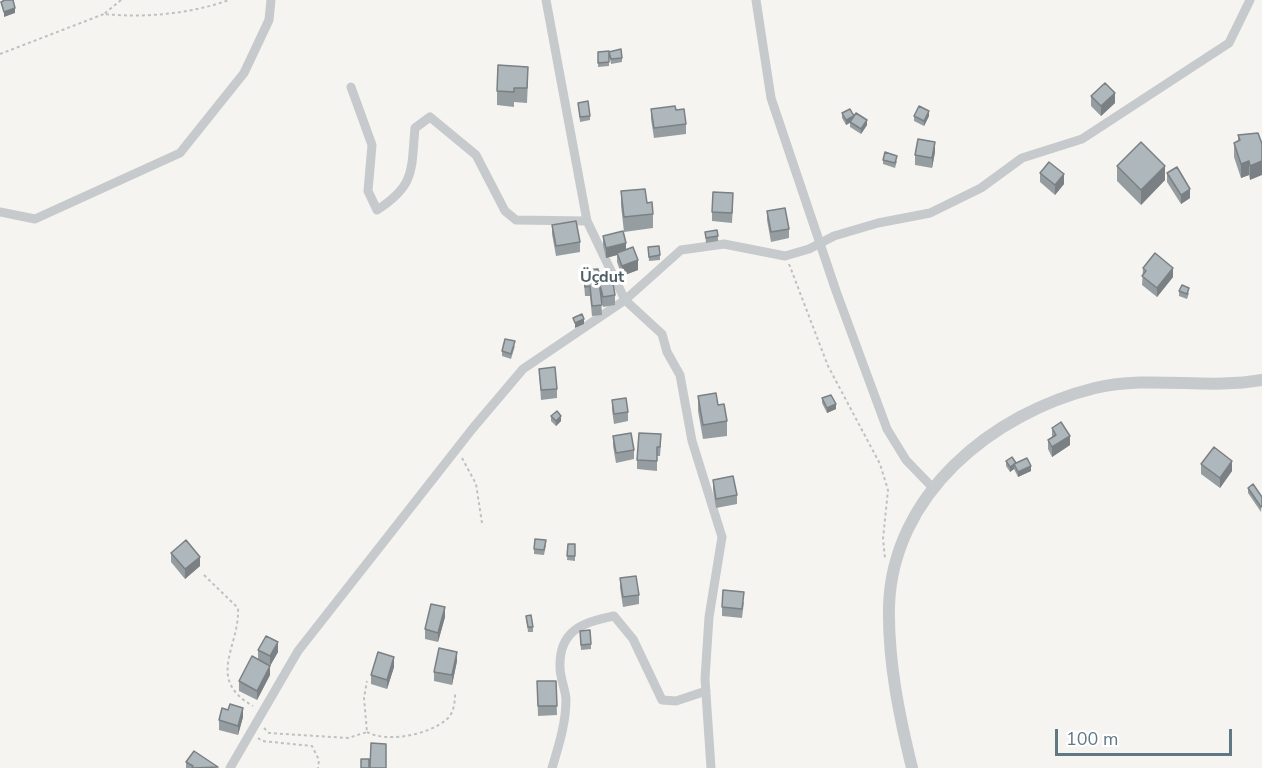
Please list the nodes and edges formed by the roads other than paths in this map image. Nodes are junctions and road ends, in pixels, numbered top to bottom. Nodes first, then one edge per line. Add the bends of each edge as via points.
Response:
1 (271, 0) edge
2 (546, 0) edge
3 (756, 0) edge
4 (1250, 0) edge
5 (351, 87) dead end
6 (0, 212) edge
7 (587, 221) junction
8 (820, 243) junction
9 (625, 300) junction
10 (1262, 380) edge
11 (933, 488) junction
12 (706, 691) junction
13 (230, 768) edge
14 (552, 768) edge
15 (711, 768) edge
16 (912, 768) edge

1 - 6 street via 269,20 244,73 180,153 34,219
2 - 7 street
3 - 8 street via 771,98
4 - 8 street via 1229,43 1082,138 1022,158 981,188 930,213 878,223
5 - 7 street via 372,145 368,191 377,210 398,197 411,173 414,128 430,117 476,155 505,211 516,220
7 - 9 street
8 - 9 street via 786,256 724,244 681,250
8 - 11 street via 887,429 906,460
9 - 12 street via 662,334 680,375 692,441 722,537 709,617
9 - 13 street via 523,369 298,651
10 - 11 street via 1129,382 1057,399 985,437
11 - 16 street via 907,532 895,567 889,606 899,717
12 - 14 street via 676,701 662,700 633,639 614,616 594,620 575,630 561,644 565,721
12 - 15 street

